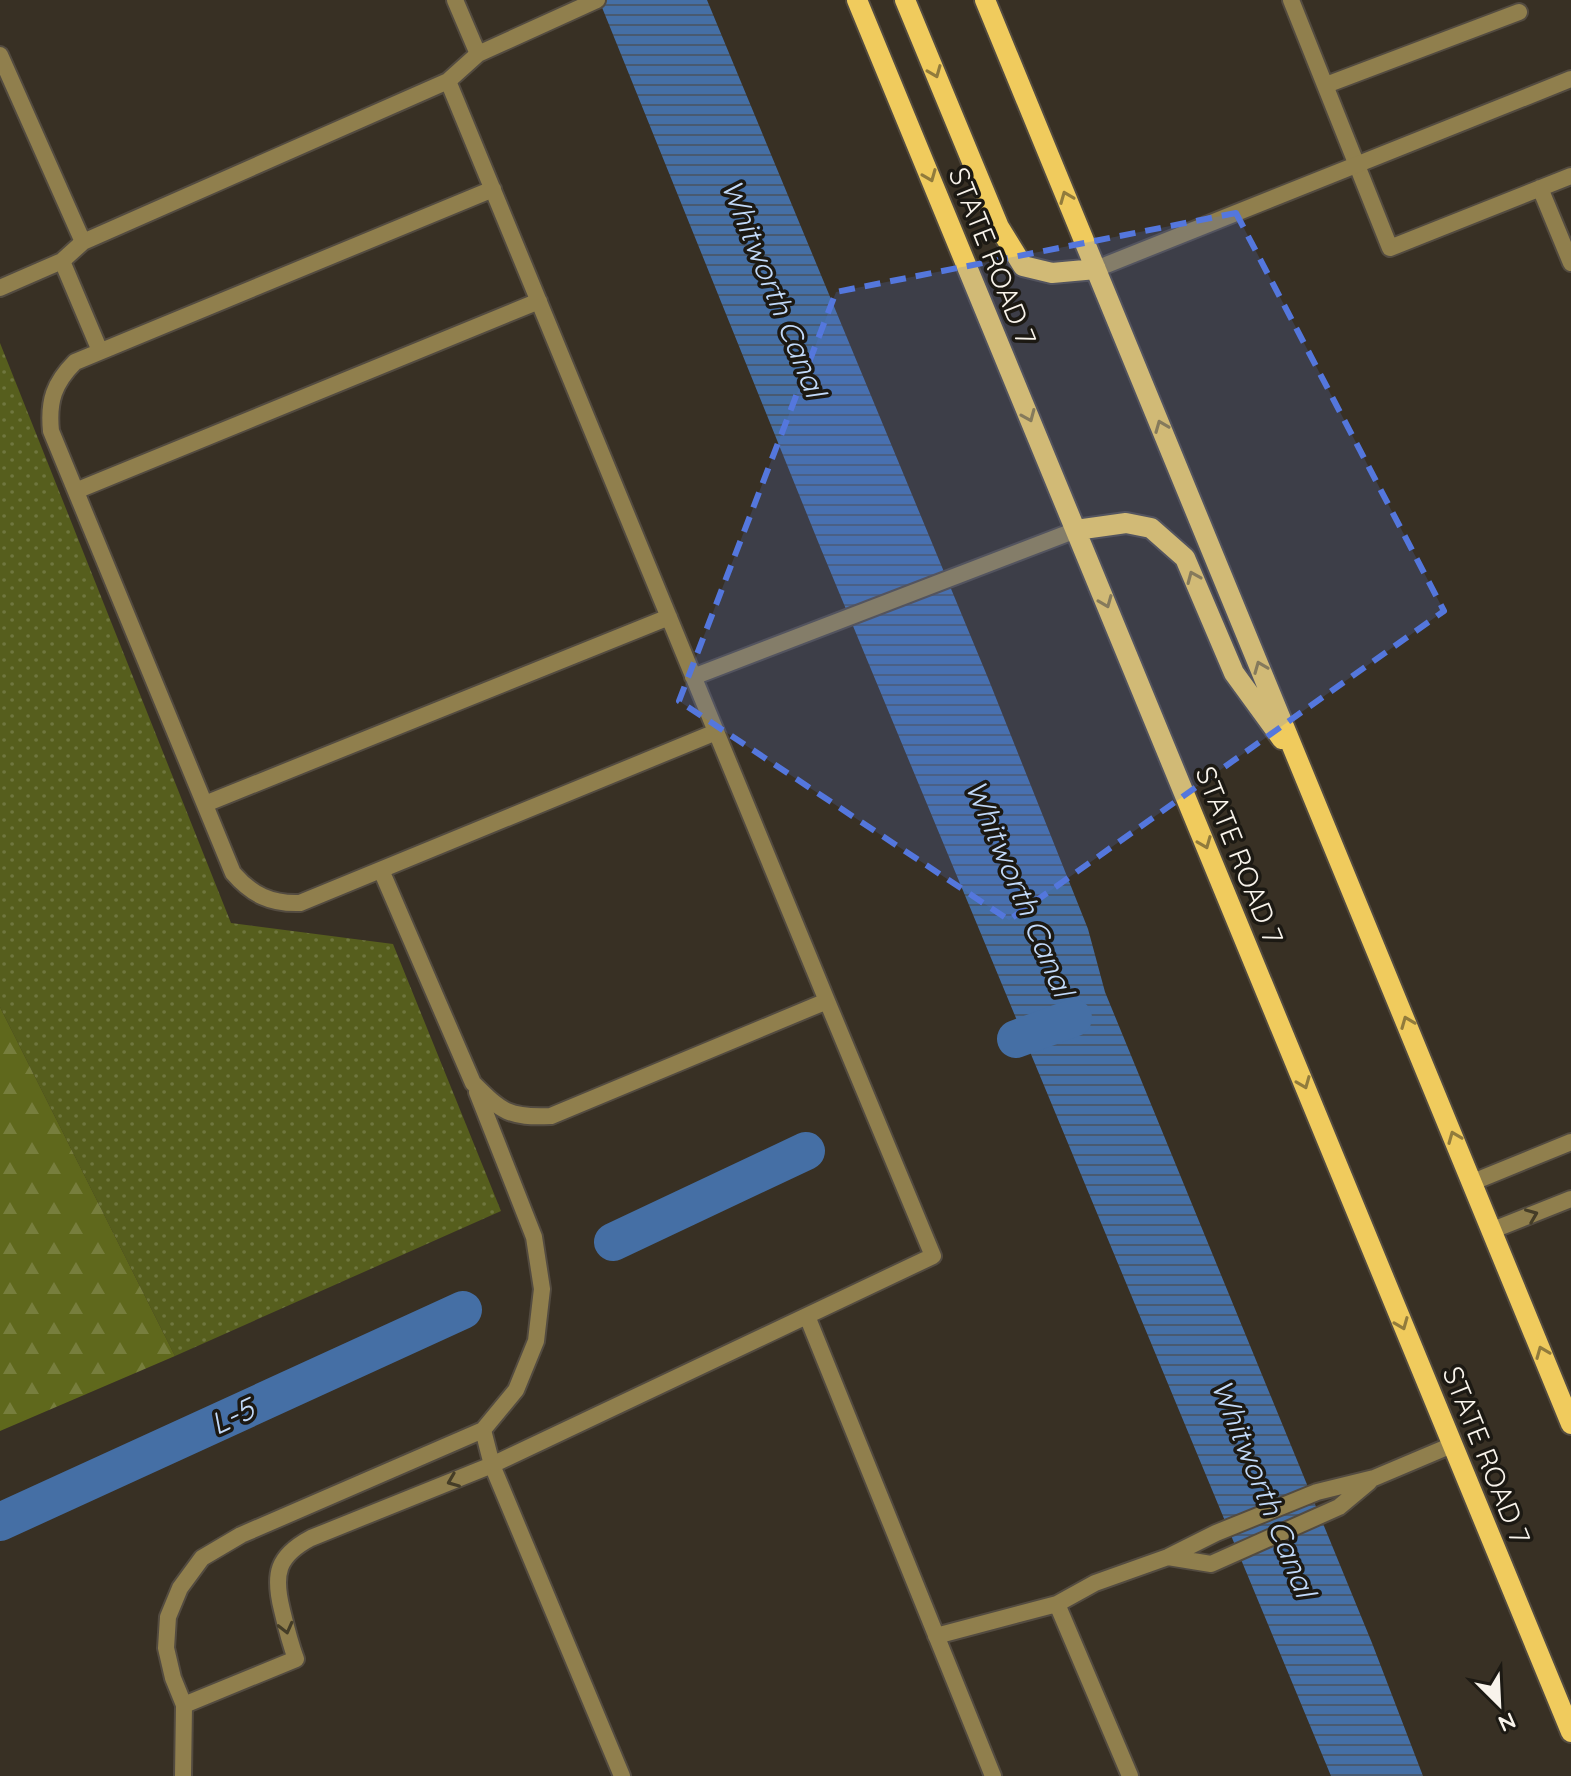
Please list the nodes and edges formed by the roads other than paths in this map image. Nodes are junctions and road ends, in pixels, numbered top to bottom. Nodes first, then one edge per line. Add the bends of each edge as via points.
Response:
1 (455, 0) edge
2 (857, 0) edge
3 (905, 0) edge
4 (985, 0) edge
5 (1291, 0) edge
6 (595, 1) edge
7 (1519, 12) dead end
8 (478, 54) junction
9 (0, 55) edge
10 (1571, 79) edge
11 (448, 81) junction
12 (1326, 85) junction
13 (1358, 165) junction
14 (1571, 176) edge
15 (1540, 188) junction
16 (493, 189) junction
17 (83, 242) junction
18 (62, 261) junction
19 (1571, 263) edge
20 (1096, 269) junction
21 (0, 288) edge
22 (539, 301) junction
23 (100, 351) junction
24 (78, 490) junction
25 (1076, 530) junction
26 (669, 617) junction
27 (693, 677) junction
28 (716, 732) junction
29 (1300, 765) junction
30 (205, 804) junction
31 (381, 870) junction
32 (827, 1001) junction
33 (473, 1083) junction
34 (1571, 1142) edge
35 (1473, 1182) junction
36 (1571, 1199) edge
37 (1493, 1230) junction
38 (807, 1316) junction
39 (1571, 1424) edge
40 (483, 1430) junction
41 (1452, 1445) junction
42 (492, 1465) junction
43 (1374, 1478) junction
44 (1168, 1557) junction
45 (1057, 1604) junction
46 (936, 1636) junction
47 (184, 1705) junction
48 (1571, 1732) edge
49 (183, 1776) edge
50 (622, 1776) edge
51 (993, 1776) edge
52 (1130, 1776) edge

1 - 8 street
2 -> 25 main road, STATE ROAD 7
3 -> 20 main road via 999,227 1023,266 1052,273
20 -> 4 main road
5 - 12 street
6 - 8 street
7 - 12 street
8 - 11 street
9 - 17 street
10 - 13 street
11 - 16 street
11 - 17 street
12 - 13 street
13 - 15 street via 1390,248
13 - 20 street
14 - 15 street
15 - 19 street
16 - 22 street
16 - 23 street
17 - 18 street
18 - 21 street
18 - 23 street
29 -> 20 main road
22 - 24 street
22 - 26 street
23 - 24 street via 75,362 52,393 51,431
24 - 30 street
25 - 27 street
29 -> 25 main road via 1234,673 1185,558 1151,528 1126,523
25 -> 41 main road, STATE ROAD 7
26 - 27 street
26 - 30 street
27 - 28 street
28 - 31 street
28 - 32 street
35 -> 29 main road
30 - 31 street via 233,873 262,898 300,903
31 - 33 street
32 - 33 street via 551,1116 520,1118 495,1105
32 - 38 street via 933,1256
33 - 40 street via 534,1237 542,1289 536,1341 516,1390
34 - 35 street
35 - 37 main road
37 -> 36 street
39 -> 37 main road
38 - 42 street
38 - 46 street
40 - 42 street
40 - 47 street via 241,1535 202,1558 180,1588 168,1617 166,1648
41 - 43 street
41 - 48 main road, STATE ROAD 7
42 -> 47 street via 296,1546 284,1558 276,1590 296,1659
42 - 50 street
43 - 44 street via 1317,1492
43 - 44 street via 1339,1507 1211,1564
44 - 45 street via 1095,1583
45 - 46 street
45 - 52 street
46 - 51 street
47 - 49 street

